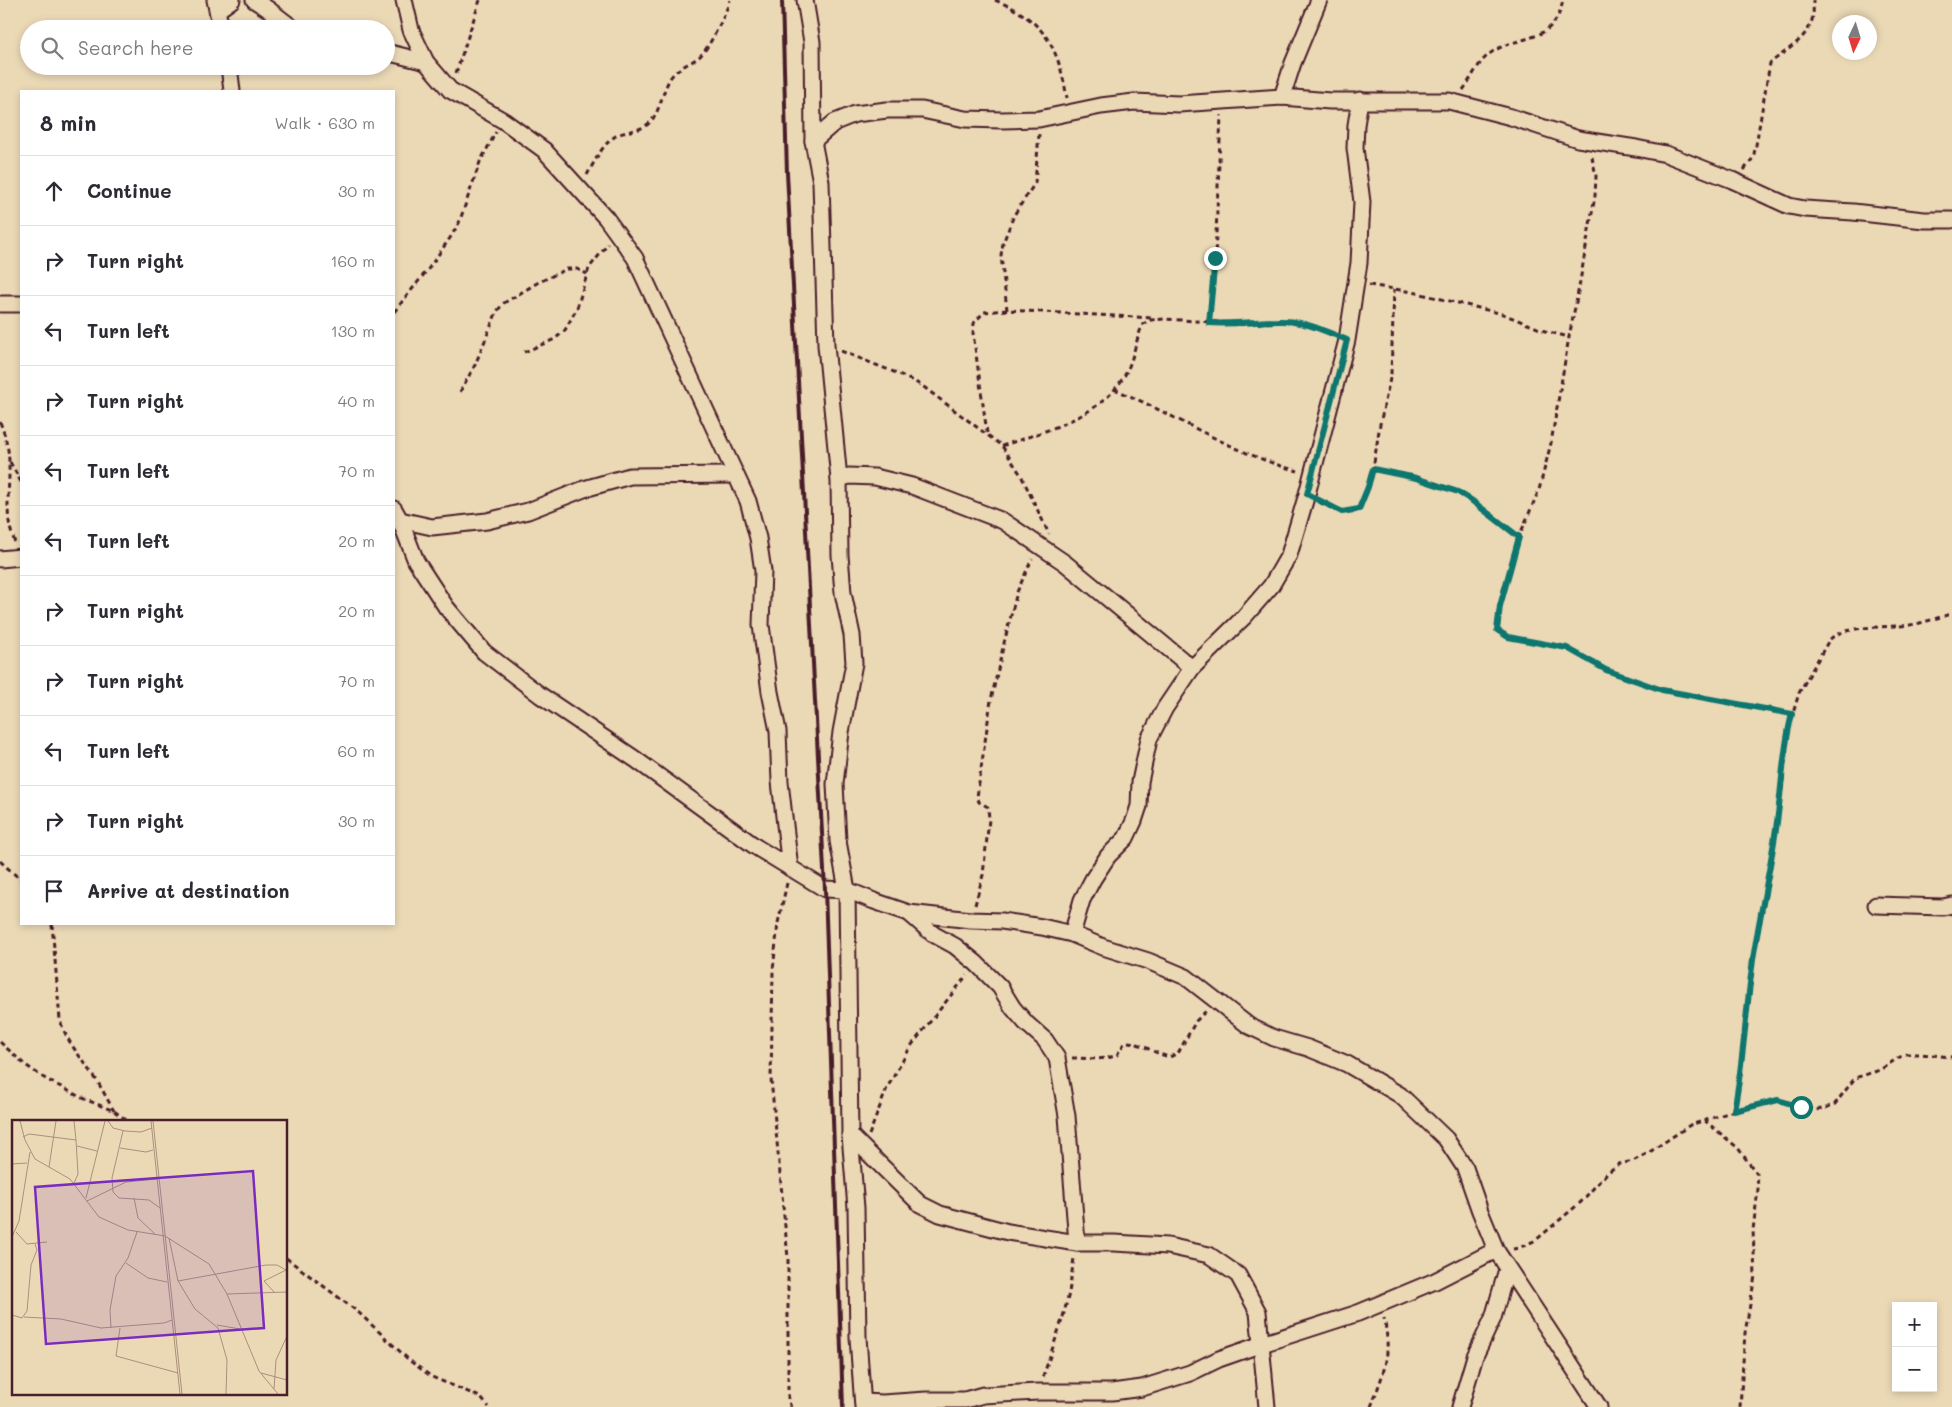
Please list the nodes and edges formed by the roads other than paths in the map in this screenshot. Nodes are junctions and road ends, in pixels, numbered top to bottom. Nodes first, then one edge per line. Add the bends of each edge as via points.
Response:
1 (232, 0) edge
2 (254, 0) edge
3 (404, 0) edge
4 (805, 0) edge
5 (1319, 0) edge
6 (216, 5) edge
7 (219, 20) edge
8 (283, 20) edge
9 (395, 54) edge
10 (426, 62) junction
11 (230, 75) edge
12 (232, 90) edge
13 (1282, 97) junction
14 (1360, 100) junction
15 (813, 141) junction
16 (1952, 220) edge
17 (0, 304) edge
18 (20, 304) edge
19 (736, 475) junction
20 (839, 479) junction
21 (396, 516) edge
22 (19, 552) edge
23 (0, 559) edge
24 (1192, 668) junction
25 (790, 868) junction
26 (847, 890) junction
27 (1876, 905) dead end
28 (1952, 905) edge
29 (909, 913) junction
30 (1072, 934) junction
31 (850, 1135) junction
32 (1077, 1243) junction
33 (1496, 1250) junction
34 (1507, 1269) junction
35 (1262, 1344) junction
36 (863, 1404) edge
37 (1267, 1407) edge
38 (1460, 1407) edge
39 (1598, 1407) edge

1 - 6 street
2 - 8 street
3 - 10 street via 411,30
4 - 15 street via 812,42
5 - 13 street
6 - 7 street
9 - 10 street
10 - 19 street via 450,90 504,121 544,150 606,218 635,258
11 - 12 street
13 - 14 street
13 - 15 street via 1179,104 1134,102 1039,118 1002,120 965,118 922,110 886,110 842,119
14 - 16 street via 1449,101 1578,138 1666,154 1805,209
14 - 24 street via 1355,148 1361,191 1361,227 1347,340 1289,555 1271,586
15 - 20 street via 822,182 826,345
17 - 18 street
19 - 21 street via 630,476 584,489 528,511 486,521 432,527
19 - 25 street via 758,538 763,571 761,625 778,732
20 - 24 street via 875,477 912,486 1003,521 1065,563
20 - 26 street via 843,593 854,663 835,784 838,841
21 - 25 street via 416,560 446,607 484,652 540,696
22 - 23 street
24 - 30 street via 1149,739 1134,821 1126,838 1108,856 1082,900
25 - 26 street via 825,888
26 - 29 street
26 - 31 street
27 - 28 street
29 - 30 street via 1002,921
29 - 32 street via 933,934 976,962 1057,1058 1067,1116
30 - 33 street via 1186,977 1249,1026 1347,1064 1400,1095 1446,1138 1465,1168
31 - 32 street via 920,1204 940,1214 998,1230
31 - 36 street
32 - 35 street via 1168,1246 1209,1254 1238,1275 1258,1312
33 - 34 street
33 - 35 street via 1381,1304
34 - 38 street via 1494,1318 1475,1356
34 - 39 street
35 - 36 street via 1219,1359 1190,1374 1142,1388
35 - 37 street

